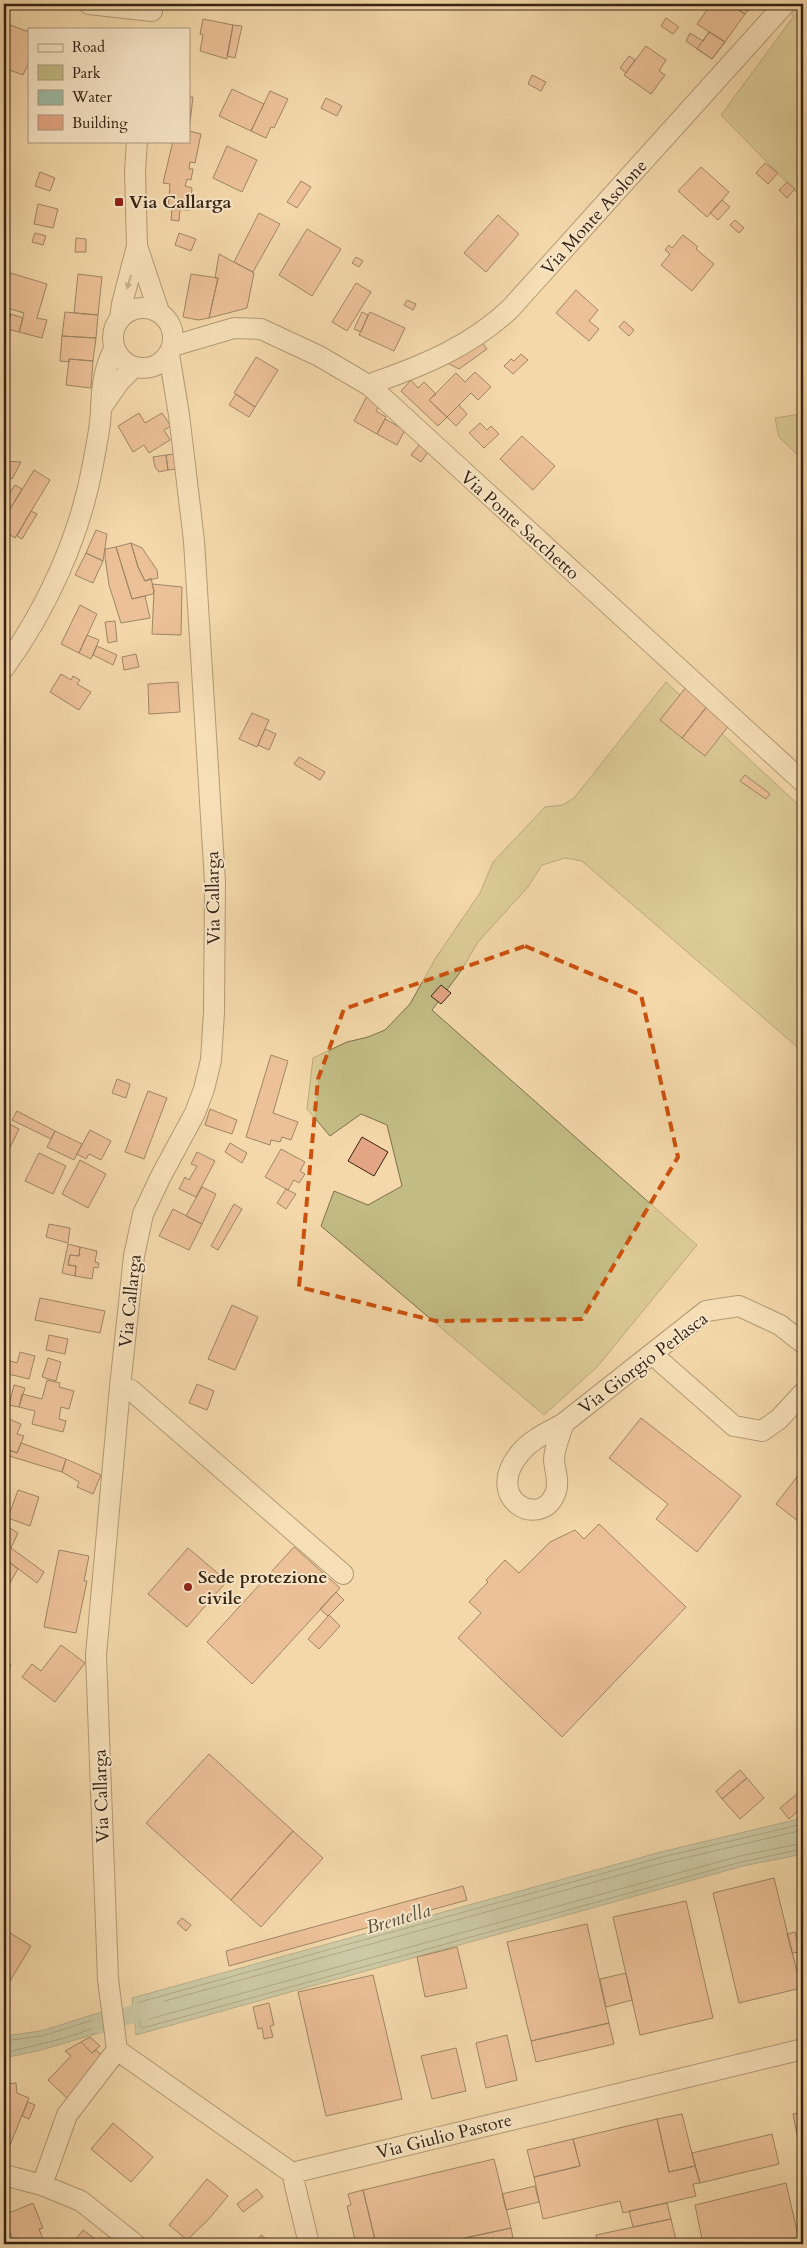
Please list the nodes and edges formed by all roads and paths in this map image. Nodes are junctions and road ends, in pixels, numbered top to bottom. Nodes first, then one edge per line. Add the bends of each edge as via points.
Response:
1 (89, 4) edge
2 (785, 4) edge
3 (152, 14) edge
4 (137, 142) edge
5 (137, 246) junction
6 (159, 312) junction
7 (120, 318) junction
8 (171, 344) junction
9 (114, 349) junction
10 (140, 368) junction
11 (370, 386) junction
12 (174, 393) junction
13 (101, 408) junction
14 (4, 668) edge
15 (803, 782) edge
16 (803, 1343) edge
17 (653, 1355) junction
18 (120, 1388) junction
19 (803, 1393) edge
20 (564, 1424) dead end
21 (342, 1574) dead end
22 (116, 2050) junction
23 (803, 2050) edge
24 (292, 2172) junction
25 (4, 2175) edge
26 (42, 2185) junction
27 (135, 2244) edge
28 (309, 2244) edge

1 - 3 street
2 - 11 street, Via Monte Asolone via 495,324 438,357
4 - 5 street via 134,171
5 - 6 street
5 -> 7 street
6 - 7 street via 139,308
6 - 8 street via 166,318
7 - 9 street via 114,327
8 - 10 street via 156,366
8 - 11 street, Via Ponte Sacchetto via 234,328 261,329 319,356
8 - 12 street, Via Callarga
9 - 10 street via 118,357
9 - 13 street via 106,364
10 - 12 street
10 - 13 street via 119,382
11 - 15 street, Via Ponte Sacchetto
12 - 18 street, Via Callarga via 180,415 194,541 215,882 214,1012 204,1089 143,1214 134,1256
13 - 14 street via 93,465 72,541 33,622
16 - 17 street, Via Giorgio Perlasca via 780,1325 740,1306 706,1311
17 - 19 street via 734,1426 762,1430 779,1419
17 - 20 street, Via Giorgio Perlasca
18 - 21 street via 131,1390
18 - 22 street, Via Callarga via 96,1655 108,1979
22 - 24 street
22 - 26 street via 67,2115
23 - 24 street, Via Giulio Pastore
24 - 28 street
25 - 26 street
26 - 27 street via 81,2202

